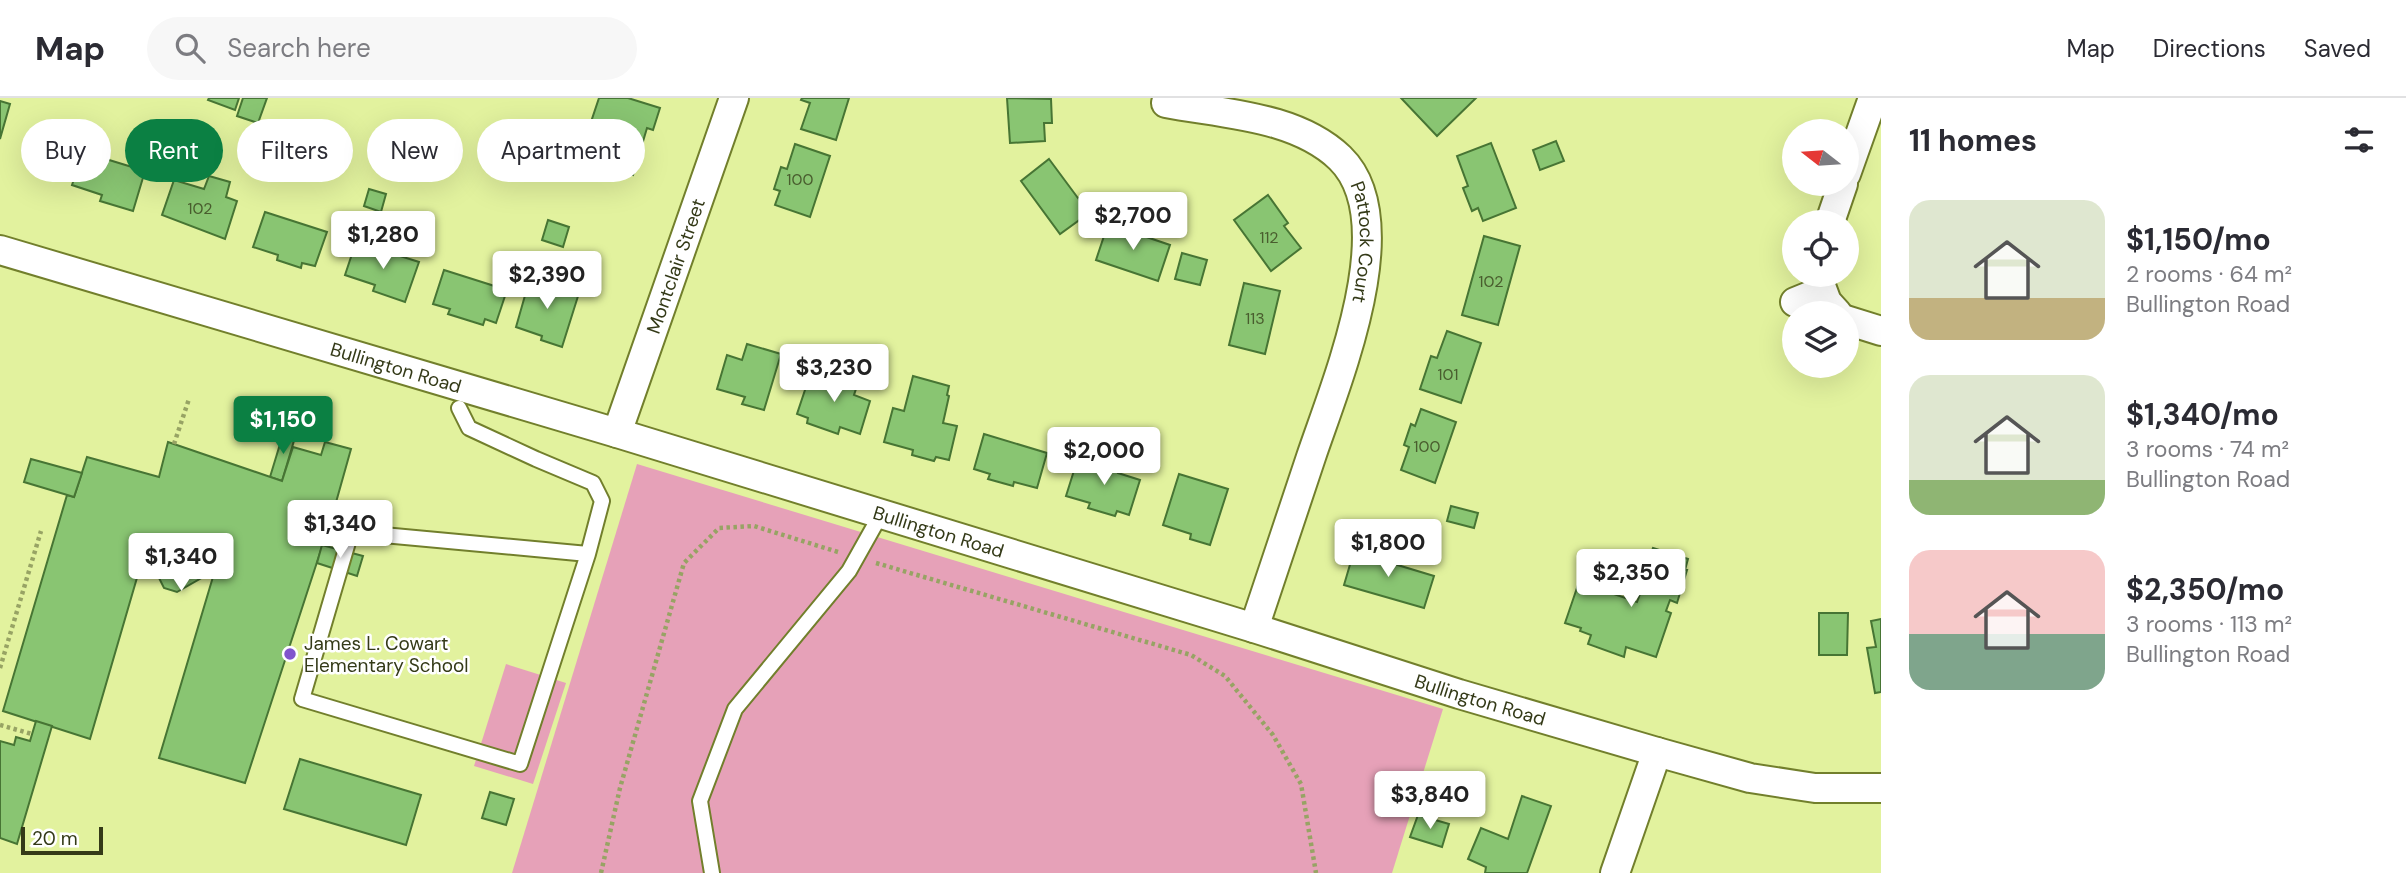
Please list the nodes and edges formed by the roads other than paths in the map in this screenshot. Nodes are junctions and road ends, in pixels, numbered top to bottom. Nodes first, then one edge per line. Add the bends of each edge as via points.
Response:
1 (734, 98) edge
2 (1873, 98) edge
3 (1166, 103) dead end
4 (1859, 137) edge
5 (0, 250) edge
6 (1825, 293) edge
7 (1798, 301) edge
8 (1859, 324) edge
9 (1881, 331) edge
10 (459, 408) dead end
11 (617, 433) junction
12 (881, 514) junction
13 (588, 554) junction
14 (1254, 628) junction
15 (1657, 752) junction
16 (1881, 788) edge
17 (712, 873) edge
18 (1615, 873) edge

1 - 11 street, Montclair Street
2 - 4 street
3 - 14 street, Pattock Court via 1285,125 1317,139 1342,160 1360,190 1367,223 1356,321
5 - 11 street, Bullington Road
6 - 7 street
8 - 9 street
10 - 13 lane via 469,428 593,483 602,501
11 - 12 street, Bullington Road
12 - 14 street, Bullington Road
12 - 17 lane via 849,571 735,709 701,801
13 - 13 lane via 520,764 302,699 351,532
14 - 15 street, Bullington Road
15 - 16 street, Bullington Road via 1750,778 1815,788
15 - 18 street

